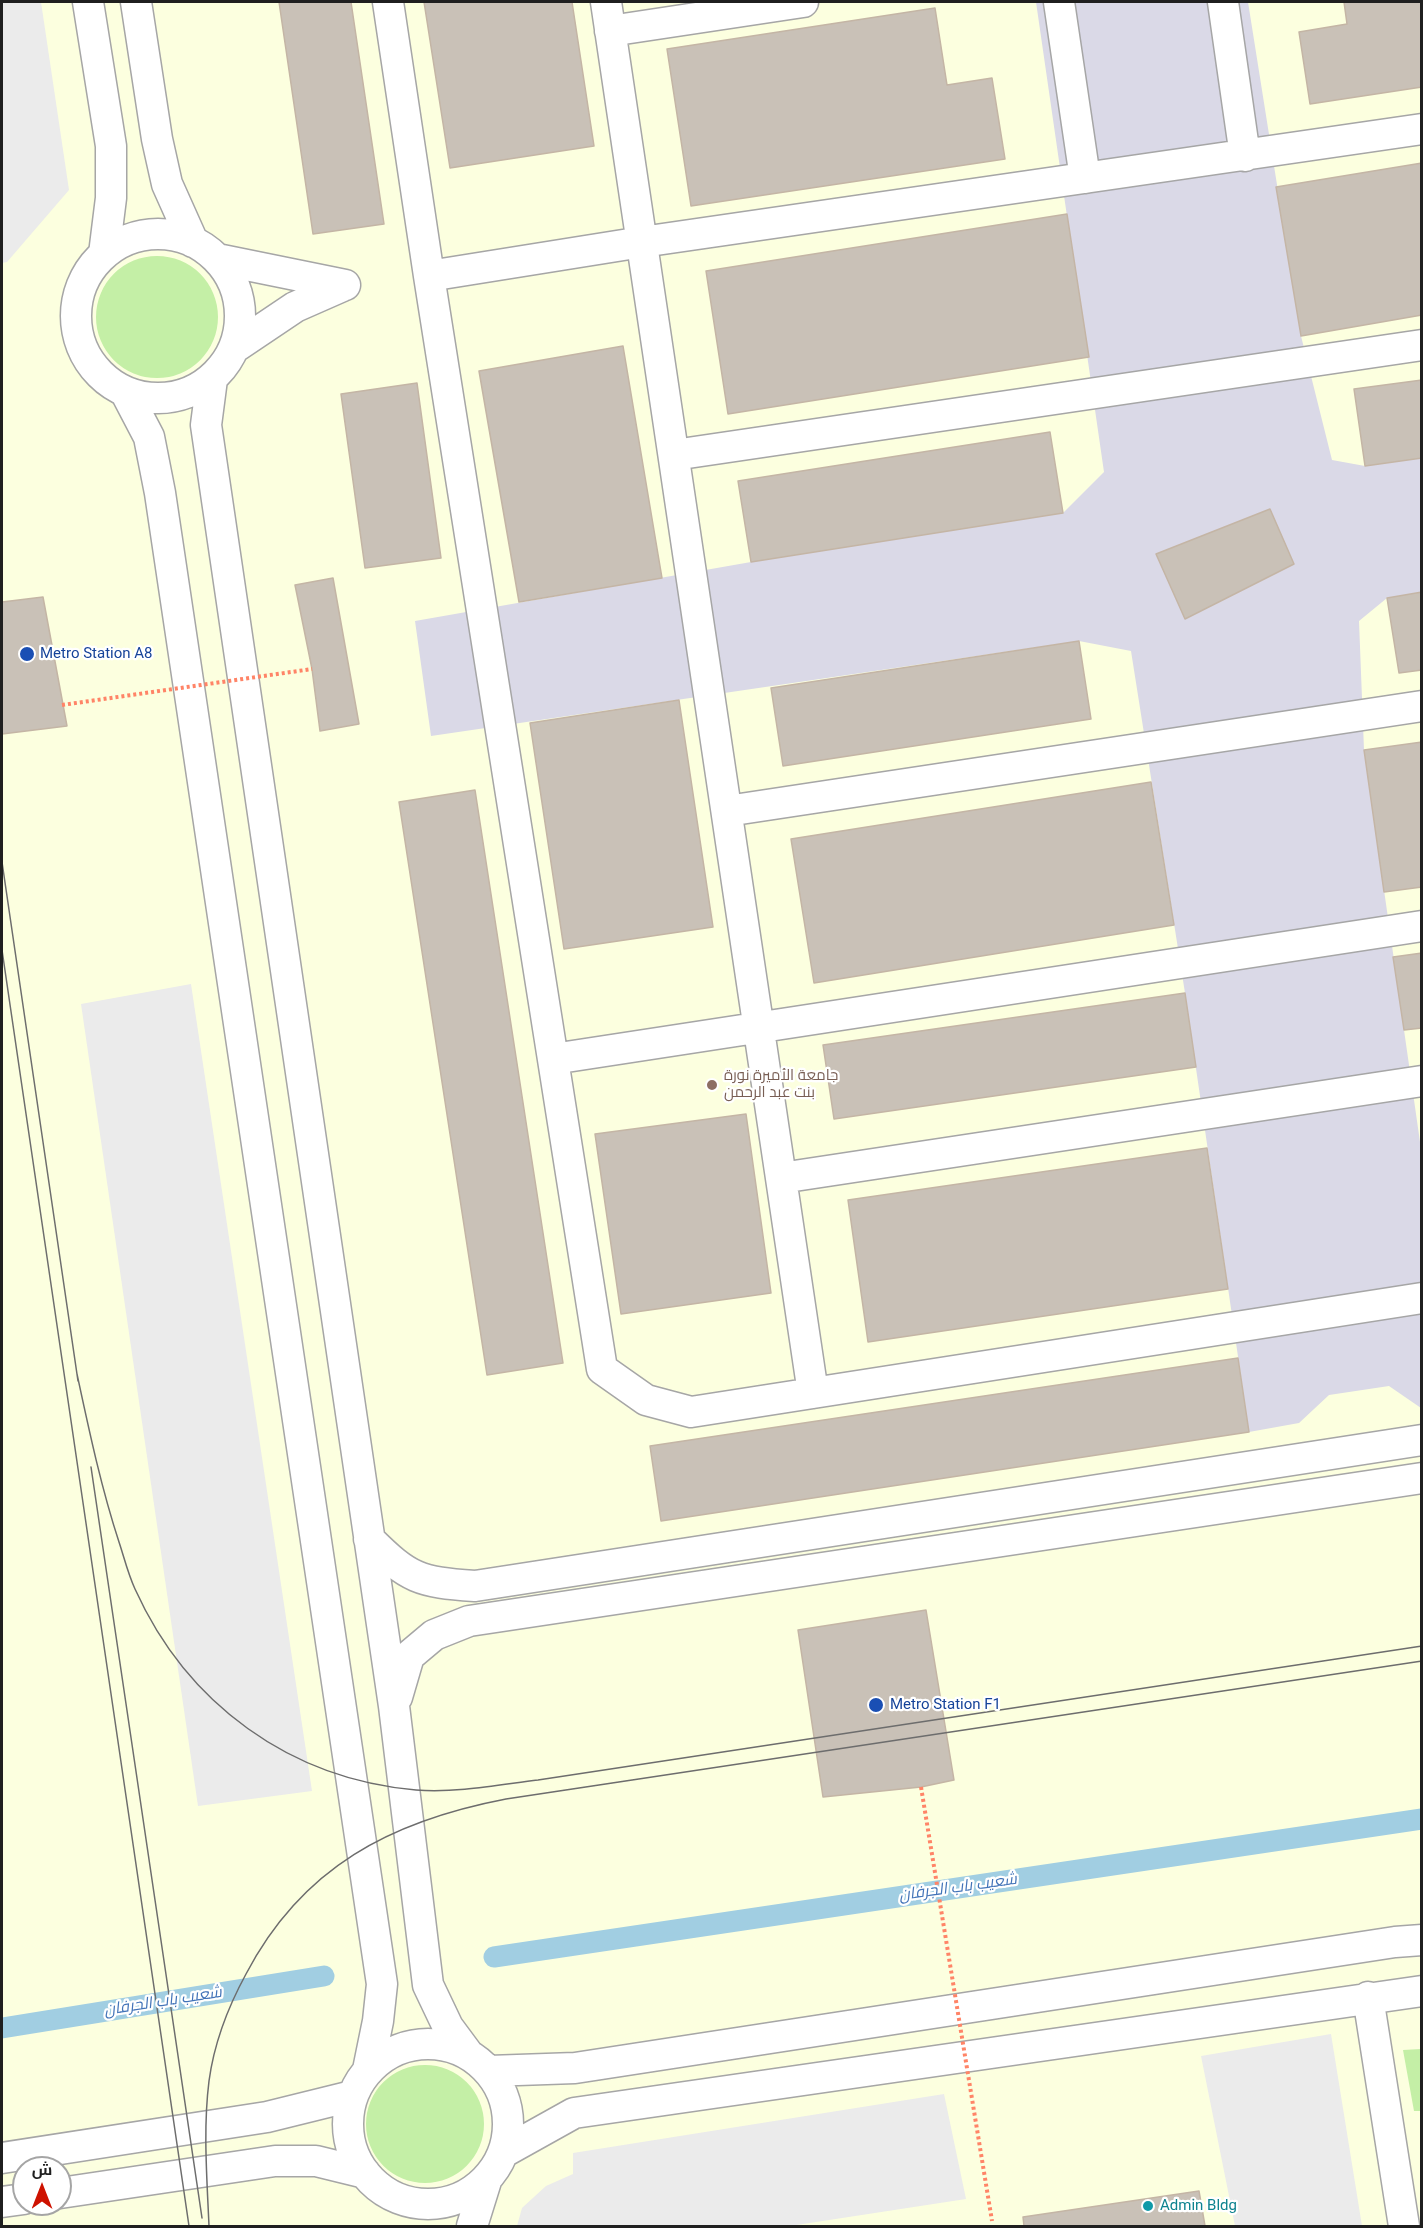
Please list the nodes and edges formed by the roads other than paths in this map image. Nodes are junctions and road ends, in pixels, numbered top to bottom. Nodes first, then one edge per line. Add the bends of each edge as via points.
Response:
1 (88, 2) edge
2 (136, 2) edge
3 (388, 2) edge
4 (606, 2) edge
5 (803, 2) edge
6 (1059, 2) edge
7 (1223, 2) edge
8 (610, 31) junction
9 (1422, 129) edge
10 (1245, 156) junction
11 (1085, 178) junction
12 (193, 242) junction
13 (642, 242) junction
14 (104, 254) junction
15 (217, 259) junction
16 (429, 276) junction
17 (1422, 345) edge
18 (234, 348) junction
19 (212, 379) junction
20 (126, 393) junction
21 (674, 455) junction
22 (1422, 706) edge
23 (727, 811) junction
24 (1422, 927) edge
25 (759, 1027) junction
26 (553, 1059) junction
27 (1422, 1081) edge
28 (781, 1178) junction
29 (1422, 1298) edge
30 (813, 1393) junction
31 (1422, 1440) edge
32 (1422, 1478) edge
33 (369, 1539) junction
34 (394, 1706) junction
35 (1422, 1940) edge
36 (1422, 1991) edge
37 (1368, 1997) junction
38 (478, 2062) junction
39 (368, 2070) junction
40 (352, 2096) junction
41 (504, 2152) junction
42 (2, 2158) edge
43 (364, 2173) junction
44 (486, 2181) junction
45 (72, 2191) edge
46 (389, 2194) junction
47 (410, 2226) edge
48 (472, 2226) edge
49 (1404, 2226) edge

1 - 14 street via 111,146 111,198
2 - 12 street via 167,184
3 - 16 street
4 - 8 street
5 - 8 street
6 - 11 street
7 - 10 street
8 - 13 street
9 - 10 street
10 - 11 street
11 - 13 street
12 - 14 street via 171,235 147,235 124,241
12 - 15 street
13 - 16 street
13 - 21 street
14 - 20 street via 88,272 78,294 75,318 79,341 89,363
15 - 18 street via 231,278 239,301 240,325
15 - 18 street via 345,285 295,307
16 - 26 street
17 - 21 street
18 - 19 street
19 - 20 street via 171,398
19 - 33 street via 206,425
20 - 39 street via 149,437 160,493 382,1984
21 - 23 street
22 - 23 street
23 - 25 street
24 - 25 street
25 - 26 street
25 - 28 street
26 - 30 street via 602,1369 646,1400 691,1412
27 - 28 street
28 - 30 street
29 - 30 street
31 - 33 street via 475,1586 431,1583 398,1568
32 - 34 street via 469,1621 434,1635 409,1656
33 - 34 street
34 - 38 street via 428,1985 448,2027
35 - 38 street via 1395,1941 575,2068
36 - 37 street
37 - 41 street via 574,2113
37 - 49 street
38 - 39 street via 442,2045 415,2045 389,2054
38 - 41 street via 501,2089 508,2109 509,2131
39 - 40 street
40 - 42 street via 267,2117
40 - 43 street via 349,2132 352,2149
41 - 44 street
43 - 45 street via 316,2161 275,2161
43 - 46 street
44 - 46 street via 464,2196 440,2203 413,2203
44 - 48 street
46 - 47 street

